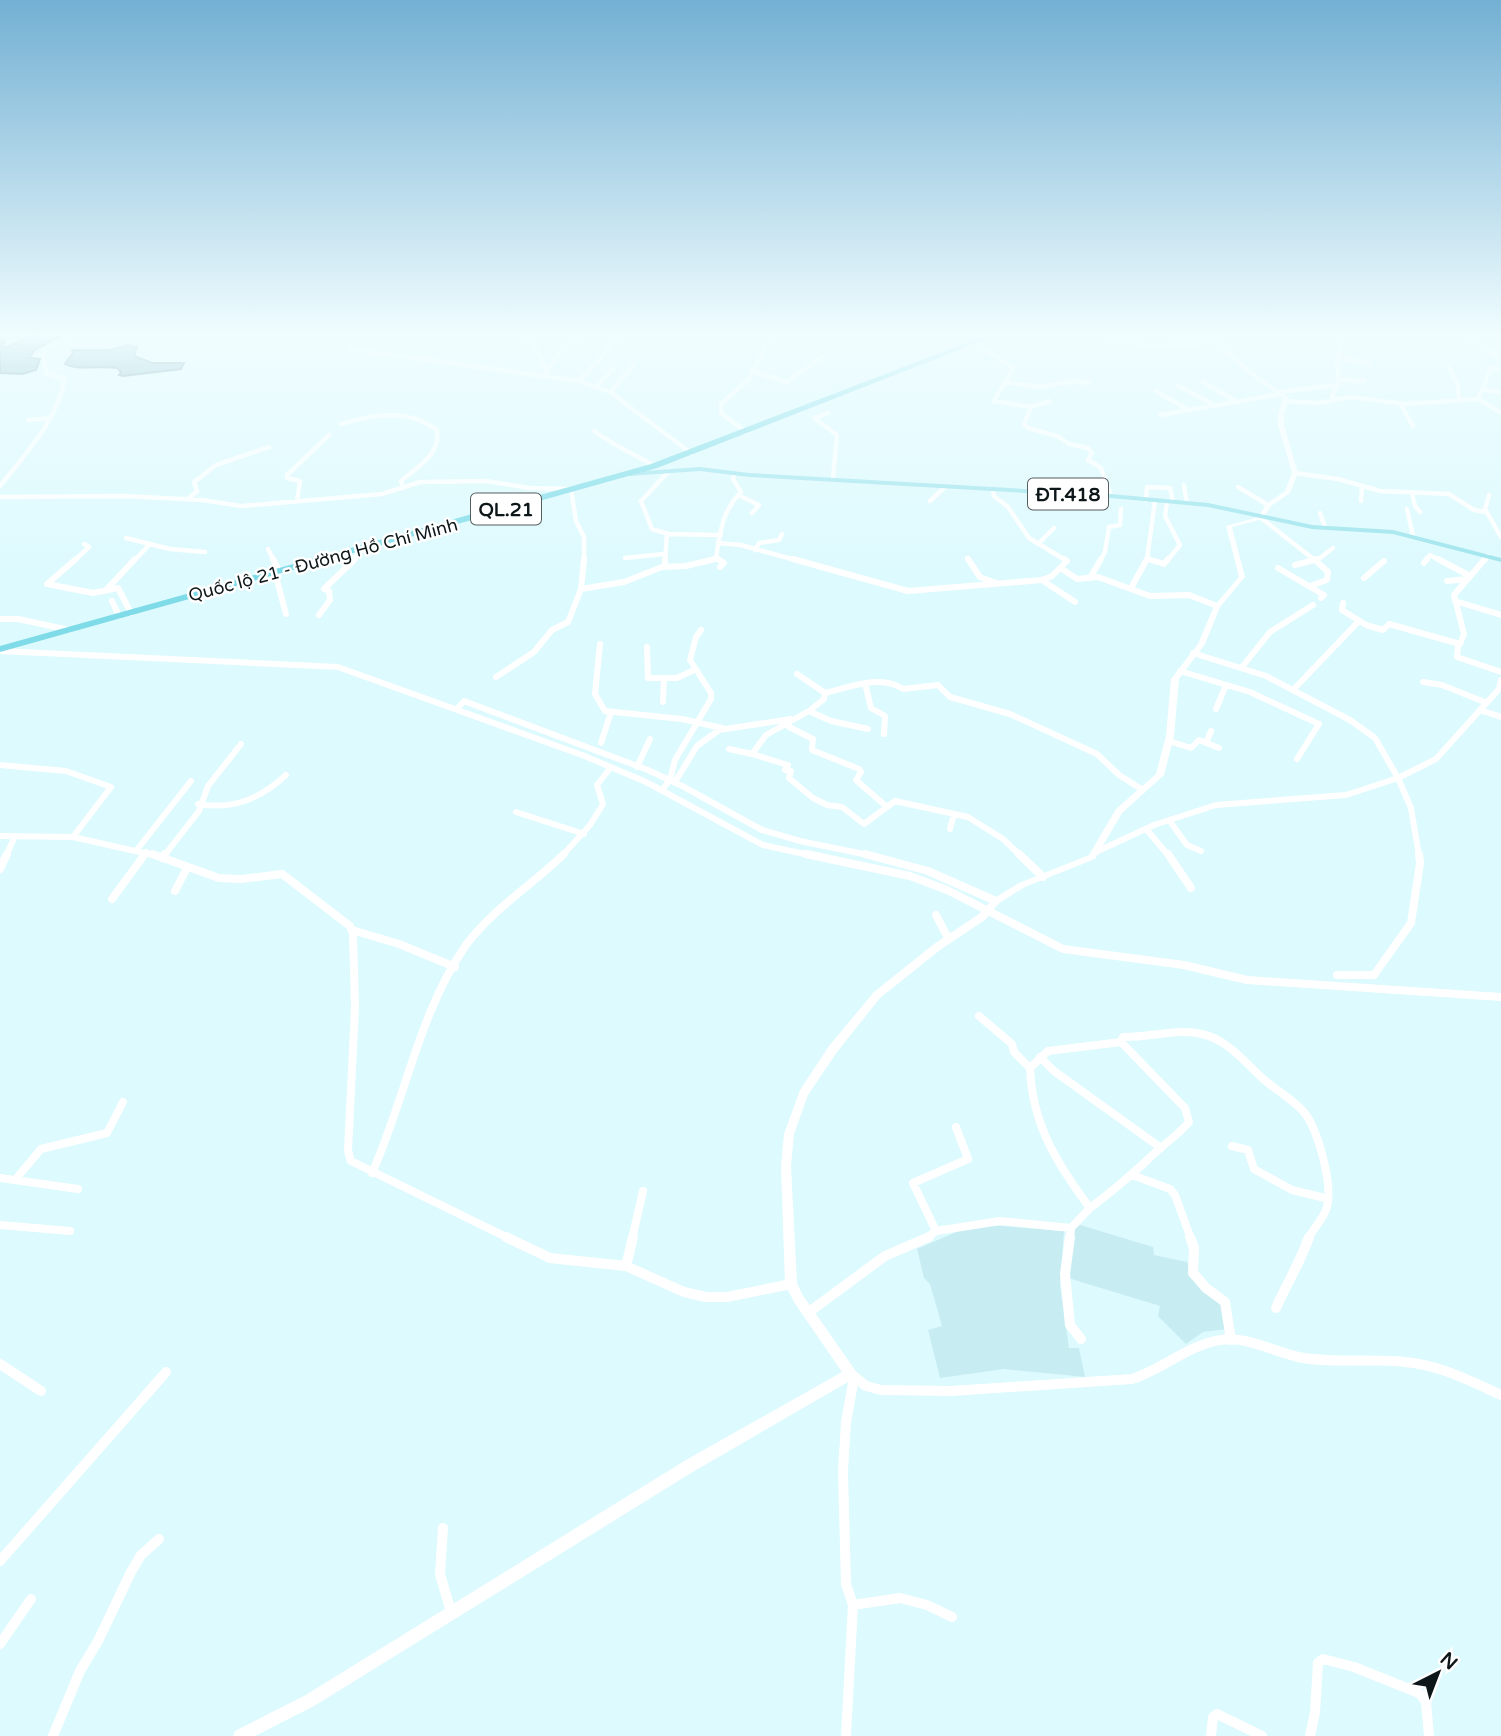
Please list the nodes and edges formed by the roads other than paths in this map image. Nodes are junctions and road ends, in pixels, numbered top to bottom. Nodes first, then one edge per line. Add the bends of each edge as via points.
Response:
1 (52, 414) edge
2 (379, 414) edge
3 (394, 414) edge
4 (639, 414) edge
5 (724, 414) edge
6 (792, 414) edge
7 (825, 414) edge
8 (1028, 414) edge
9 (1165, 414) edge
10 (1281, 414) edge
11 (1407, 414) edge
12 (1160, 415) dead end
13 (50, 418) junction
14 (28, 420) dead end
15 (341, 424) dead end
16 (1413, 426) dead end
17 (594, 431) dead end
18 (746, 432) junction
19 (329, 435) dead end
20 (269, 447) dead end
21 (691, 453) junction
22 (654, 467) junction
23 (669, 471) junction
24 (0, 472) edge
25 (1295, 473) junction
26 (9, 474) junction
27 (629, 474) junction
28 (734, 474) junction
29 (833, 479) junction
30 (1184, 485) dead end
31 (0, 486) edge
32 (1362, 486) junction
33 (945, 487) junction
34 (1238, 487) dead end
35 (403, 488) junction
36 (575, 489) junction
37 (993, 490) junction
38 (1412, 493) junction
39 (738, 495) junction
40 (1489, 495) dead end
41 (1111, 496) junction
42 (0, 497) edge
43 (188, 499) junction
44 (1150, 500) junction
45 (297, 501) junction
46 (930, 501) dead end
47 (1361, 501) dead end
48 (1170, 502) junction
49 (1187, 503) junction
50 (1268, 505) junction
51 (1121, 509) dead end
52 (1407, 509) dead end
53 (1420, 512) dead end
54 (1486, 512) junction
55 (752, 513) dead end
56 (1320, 513) dead end
57 (1261, 518) junction
58 (699, 526) dead end
59 (1325, 527) junction
60 (1054, 528) dead end
61 (667, 533) junction
62 (782, 534) dead end
63 (697, 535) junction
64 (721, 535) junction
65 (1413, 536) junction
66 (1501, 537) edge
67 (126, 538) dead end
68 (718, 543) junction
69 (84, 544) dead end
70 (1038, 544) junction
71 (149, 545) junction
72 (1333, 548) dead end
73 (268, 549) dead end
74 (755, 550) junction
75 (358, 551) junction
76 (205, 552) dead end
77 (664, 554) junction
78 (1488, 556) junction
79 (625, 558) dead end
80 (967, 558) dead end
81 (716, 559) junction
82 (1147, 559) junction
83 (1316, 561) junction
84 (1384, 561) dead end
85 (1501, 561) edge
86 (1424, 563) dead end
87 (1295, 565) dead end
88 (665, 567) junction
89 (720, 567) dead end
90 (1278, 568) dead end
91 (1062, 569) junction
92 (278, 573) junction
93 (1469, 577) junction
94 (1090, 578) junction
95 (1364, 578) dead end
96 (1042, 580) junction
97 (1447, 581) dead end
98 (1000, 584) junction
99 (1310, 586) junction
100 (1131, 588) junction
101 (581, 589) junction
102 (105, 590) junction
103 (1321, 598) dead end
104 (112, 601) dead end
105 (1455, 601) junction
106 (1075, 602) dead end
107 (1343, 603) dead end
108 (1313, 605) dead end
109 (1217, 606) junction
110 (131, 613) junction
111 (286, 614) dead end
112 (319, 615) dead end
113 (1501, 615) edge
114 (119, 616) junction
115 (0, 619) edge
116 (1358, 622) junction
117 (69, 630) junction
118 (701, 630) dead end
119 (600, 644) dead end
120 (1458, 645) junction
121 (647, 648) dead end
122 (0, 650) edge
123 (1193, 653) junction
124 (1242, 667) junction
125 (694, 670) junction
126 (1180, 670) junction
127 (1501, 672) edge
128 (797, 674) dead end
129 (496, 677) dead end
130 (664, 678) junction
131 (1501, 680) edge
132 (1423, 682) dead end
133 (865, 683) junction
134 (1226, 685) junction
135 (1500, 689) edge
136 (1296, 692) junction
137 (825, 693) junction
138 (663, 702) dead end
139 (1487, 703) junction
140 (1287, 707) junction
141 (457, 709) junction
142 (1216, 709) dead end
143 (1480, 710) junction
144 (809, 711) junction
145 (611, 712) junction
146 (657, 715) junction
147 (1501, 718) edge
148 (791, 719) junction
149 (695, 723) junction
150 (653, 728) dead end
151 (723, 728) junction
152 (868, 729) dead end
153 (1211, 731) dead end
154 (884, 734) dead end
155 (650, 739) dead end
156 (1169, 741) junction
157 (601, 743) dead end
158 (1206, 743) junction
159 (241, 744) dead end
160 (1219, 747) dead end
161 (729, 749) dead end
162 (752, 754) junction
163 (1297, 759) dead end
164 (0, 765) edge
165 (611, 767) junction
166 (637, 767) junction
167 (286, 775) dead end
168 (1398, 778) junction
169 (191, 781) dead end
170 (673, 781) junction
171 (662, 790) junction
172 (1143, 790) junction
173 (198, 804) junction
174 (887, 807) junction
175 (516, 812) dead end
176 (954, 814) junction
177 (1169, 820) junction
178 (950, 829) dead end
179 (1146, 829) junction
180 (584, 834) junction
181 (0, 836) edge
182 (15, 836) junction
183 (73, 837) junction
184 (136, 851) junction
185 (1201, 851) dead end
186 (146, 852) junction
187 (1096, 852) junction
188 (162, 858) junction
189 (187, 868) junction
190 (0, 869) edge
191 (1043, 877) junction
192 (1191, 888) dead end
193 (175, 891) dead end
194 (112, 899) dead end
195 (992, 905) junction
196 (936, 915) dead end
197 (352, 930) junction
198 (948, 938) junction
199 (454, 967) junction
200 (1337, 975) dead end
201 (1374, 975) junction
202 (1380, 991) junction
203 (1501, 997) edge
204 (979, 1016) dead end
205 (1121, 1042) junction
206 (1040, 1057) junction
207 (1030, 1068) junction
208 (123, 1102) dead end
209 (956, 1127) dead end
210 (1232, 1146) dead end
211 (1161, 1148) junction
212 (372, 1173) junction
213 (1132, 1175) junction
214 (0, 1178) edge
215 (15, 1180) junction
216 (78, 1189) dead end
217 (643, 1191) dead end
218 (1325, 1198) junction
219 (1090, 1208) junction
220 (0, 1225) edge
221 (1071, 1228) junction
222 (70, 1231) dead end
223 (936, 1231) junction
224 (626, 1266) junction
225 (792, 1284) junction
226 (1276, 1308) dead end
227 (809, 1312) junction
228 (1081, 1339) dead end
229 (1231, 1340) junction
230 (0, 1364) edge
231 (166, 1371) dead end
232 (853, 1376) junction
233 (41, 1391) dead end
234 (1501, 1395) edge
235 (443, 1528) dead end
236 (159, 1539) dead end
237 (0, 1561) edge
238 (31, 1599) dead end
239 (853, 1605) junction
240 (451, 1612) junction
241 (952, 1617) dead end
242 (0, 1644) edge
243 (53, 1736) edge
244 (240, 1736) edge
245 (846, 1736) edge
246 (1211, 1736) edge
247 (1262, 1736) edge
248 (1310, 1736) edge
249 (1429, 1736) edge

1 - 13 street
2 - 15 street
3 - 35 street via 421,419 437,430 439,440 423,463 401,481
4 - 21 street
5 - 18 street
6 - 18 highway, Quốc lộ 21 - Đường Hồ Chí Minh / QL.21
7 - 29 street via 814,418 837,435
8 - 41 street via 1024,425 1090,450 1087,460 1101,468
9 - 12 street
10 - 25 street
11 - 16 street
13 - 14 street
13 - 26 street
17 - 22 street
18 - 21 highway, Quốc lộ 21 - Đường Hồ Chí Minh / QL.21
19 - 45 street via 287,475 300,481
20 - 43 street via 197,476 197,491
21 - 22 highway, Quốc lộ 21 - Đường Hồ Chí Minh / QL.21
22 - 27 highway, Quốc lộ 21 - Đường Hồ Chí Minh / QL.21
23 - 27 main road, ĐT.418
23 - 28 main road, ĐT.418
23 - 61 street via 641,501 652,529
24 - 26 street
25 - 32 street
25 - 50 street via 1288,492
26 - 31 street
27 - 36 highway, Quốc lộ 21 - Đường Hồ Chí Minh / QL.21
28 - 29 main road, ĐT.418
28 - 39 street via 741,489
29 - 33 main road, ĐT.418
30 - 49 street
32 - 38 street
32 - 47 street
33 - 37 main road, ĐT.418
33 - 46 street
34 - 50 street
35 - 36 street via 420,482 486,481
35 - 45 street
36 - 75 highway, Quốc lộ 21 - Đường Hồ Chí Minh / QL.21
36 - 101 street via 576,521 584,537
37 - 41 main road, ĐT.418
37 - 70 street
38 - 53 street
38 - 54 street via 1450,494 1474,510
39 - 55 street via 759,505
39 - 64 street via 720,520
40 - 54 street
41 - 44 main road, ĐT.418
42 - 43 street
43 - 45 street via 241,506
44 - 48 main road, ĐT.418
44 - 48 street via 1147,488 1167,486
44 - 82 street
48 - 49 main road, ĐT.418
48 - 82 street via 1165,516 1180,545 1164,564
49 - 57 main road, ĐT.418
50 - 57 street
51 - 94 street via 1122,520 1119,526 1109,527 1105,552
52 - 65 street
54 - 66 street
56 - 59 street
57 - 59 main road, ĐT.418
57 - 83 street
57 - 109 street via 1229,526 1242,576
58 - 63 street
59 - 65 main road, ĐT.418
60 - 70 street
61 - 63 street
61 - 77 street
62 - 74 street via 779,540 759,543
63 - 64 street
64 - 68 street
65 - 78 main road, ĐT.418
67 - 71 street
68 - 74 street
68 - 81 street
69 - 102 street via 89,547 86,551 47,584 92,593
70 - 91 street via 1067,561
71 - 76 street
71 - 102 street
72 - 83 street
73 - 92 street
74 - 98 street via 908,591
75 - 92 highway, Quốc lộ 21 - Đường Hồ Chí Minh / QL.21
75 - 112 street via 355,560 324,589 330,600
77 - 79 street
77 - 88 street
78 - 85 main road, ĐT.418
78 - 93 street
80 - 98 street via 980,577
81 - 88 street
81 - 89 street via 724,563
82 - 100 street
83 - 87 street
83 - 99 street via 1328,572 1327,580
84 - 95 street
86 - 93 street via 1430,555
88 - 101 street via 624,582
90 - 99 street
91 - 94 street via 1077,579
91 - 96 street
92 - 110 highway, Quốc lộ 21 - Đường Hồ Chí Minh / QL.21
92 - 111 street
93 - 97 street
93 - 105 street via 1454,595
94 - 100 street
96 - 98 street
96 - 106 street
99 - 103 street via 1324,595
100 - 109 street via 1155,597 1189,595
101 - 129 street via 566,624 552,630 534,652
102 - 110 street via 118,588
104 - 114 street
105 - 113 street
105 - 120 street via 1464,634
107 - 116 street via 1342,610
108 - 124 street via 1270,632
109 - 123 street via 1207,634
110 - 114 highway, Quốc lộ 21 - Đường Hồ Chí Minh / QL.21
114 - 117 highway, Quốc lộ 21 - Đường Hồ Chí Minh / QL.21
115 - 117 street
116 - 120 street via 1381,631 1389,624
116 - 136 street
117 - 122 highway, Quốc lộ 21 - Đường Hồ Chí Minh / QL.21
118 - 125 street via 690,654
119 - 145 street via 595,694 602,708
120 - 127 street via 1457,657
121 - 130 street via 648,678
122 - 141 street via 338,667
123 - 124 street
123 - 126 street
124 - 136 street
125 - 130 street
125 - 149 street via 711,693
126 - 134 street
126 - 156 street via 1170,708
128 - 137 street
130 - 138 street
131 - 135 street
132 - 139 street
133 - 137 street
133 - 154 street via 871,708 885,716
133 - 172 street via 888,682 903,689 938,685 950,697 1010,714 1097,754
134 - 140 street
134 - 142 street
135 - 139 street
136 - 140 street
136 - 168 street via 1376,738
137 - 144 street
139 - 143 street
140 - 163 street via 1320,726
141 - 165 street
141 - 166 street via 464,701
143 - 147 street
143 - 168 street via 1436,759
144 - 148 street
144 - 152 street
145 - 146 street
145 - 157 street
146 - 149 street
146 - 150 street
148 - 151 street
148 - 162 street via 766,735
148 - 174 street via 789,727 813,739 812,750 859,769 856,780
149 - 151 street
149 - 170 street via 675,761
151 - 170 street via 697,746
153 - 158 street
155 - 166 street
156 - 158 street via 1192,748 1196,740
156 - 172 street via 1163,771
158 - 160 street
159 - 173 street
161 - 162 street
162 - 174 street via 788,765 789,778 804,793 834,808 842,807 864,824
164 - 183 street via 66,771 111,787
165 - 171 street
165 - 180 street via 597,785 602,806
166 - 170 street
167 - 173 street via 277,786 246,804
168 - 177 street via 1346,795 1216,805
168 - 201 street via 1411,808 1420,863 1411,923
169 - 184 street
170 - 171 street
170 - 195 street via 763,830 916,867 972,888
171 - 195 street via 763,845 910,876
172 - 187 street via 1119,811
173 - 188 street via 199,811
174 - 176 street via 895,801
175 - 180 street
176 - 178 street
176 - 191 street via 968,817 1003,839
177 - 179 street
177 - 185 street via 1187,845
179 - 187 street
179 - 192 street
180 - 199 street via 481,929
181 - 182 street
182 - 183 street
182 - 190 street
183 - 184 street
184 - 186 street
186 - 188 street
186 - 194 street
187 - 191 street
188 - 189 street
189 - 193 street
189 - 197 street via 230,879 282,874
191 - 195 street
195 - 198 street
195 - 202 street via 1045,941 1073,952 1184,965 1235,979
196 - 198 street
197 - 199 street
197 - 212 street via 355,1007 348,1151 354,1163
198 - 225 street via 877,995 804,1093 789,1134 786,1166
199 - 212 street
200 - 201 street
201 - 202 street
202 - 203 street
204 - 207 street via 1012,1044
205 - 206 street via 1048,1051
205 - 211 street via 1188,1112 1186,1128
205 - 218 street via 1123,1037 1144,1038 1175,1030 1195,1032 1237,1052 1310,1122 1328,1178
206 - 207 street
206 - 211 street
207 - 219 street via 1030,1098 1044,1139
208 - 215 street via 107,1133 41,1149
209 - 223 street via 968,1160 913,1183
210 - 218 street via 1248,1150 1254,1169 1292,1190
211 - 213 street
212 - 224 street via 550,1258
213 - 219 street
213 - 229 street via 1175,1195 1194,1248 1193,1273 1225,1302
214 - 215 street
215 - 216 street
217 - 224 street
218 - 226 street via 1327,1208
219 - 221 street
220 - 222 street
221 - 223 street via 1000,1221
221 - 228 street via 1065,1294 1070,1325
223 - 227 street via 885,1256
224 - 225 street via 706,1297
225 - 227 street
227 - 232 street
229 - 232 street via 1206,1344 1157,1372 1132,1379 952,1391 881,1390
229 - 234 street via 1332,1362 1420,1363
230 - 233 street
231 - 237 street
232 - 239 street via 843,1471 846,1584
232 - 240 street via 691,1465
235 - 240 street via 440,1574
236 - 243 street via 131,1572 80,1671
238 - 242 street
239 - 241 street via 900,1598 922,1602
239 - 245 street
240 - 244 street via 309,1701
246 - 247 street via 1217,1714
248 - 249 street via 1318,1662 1323,1659 1419,1693 1426,1702

